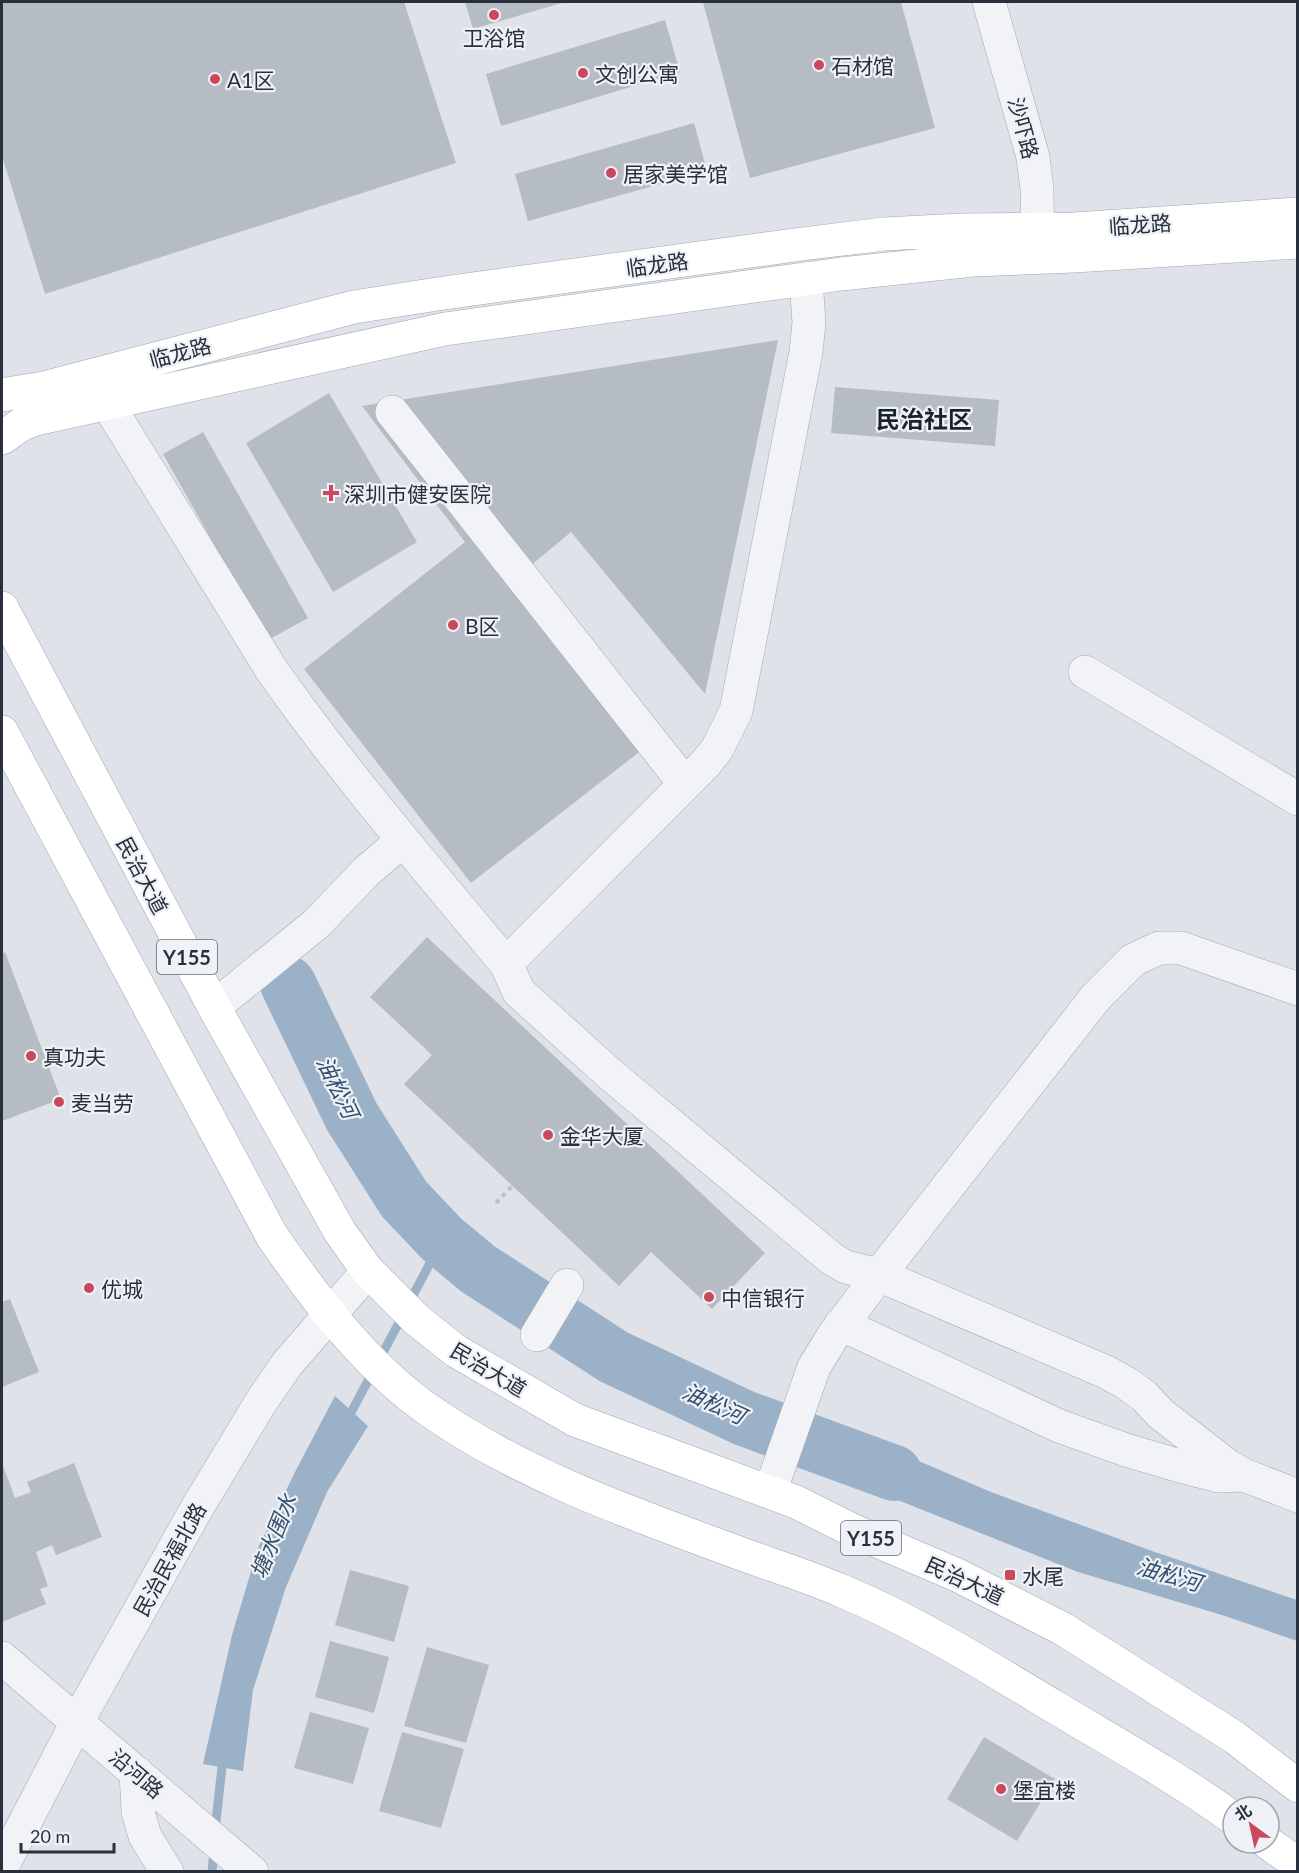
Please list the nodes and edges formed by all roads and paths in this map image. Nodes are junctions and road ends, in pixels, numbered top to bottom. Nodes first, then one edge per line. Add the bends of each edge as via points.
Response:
1 (989, 2) edge
2 (1298, 214) edge
3 (1298, 242) edge
4 (1038, 244) junction
5 (806, 279) junction
6 (21, 402) edge
7 (107, 403) junction
8 (392, 412) dead end
9 (2, 438) edge
10 (2, 608) edge
11 (1084, 672) dead end
12 (2, 732) edge
13 (685, 784) junction
14 (1298, 799) edge
15 (403, 840) junction
16 (506, 964) junction
17 (1298, 989) edge
18 (214, 1007) junction
19 (512, 1186) dead end
20 (496, 1203) dead end
21 (879, 1275) junction
22 (379, 1283) junction
23 (563, 1292) dead end
24 (329, 1314) junction
25 (841, 1324) junction
26 (537, 1335) dead end
27 (1244, 1475) junction
28 (770, 1492) junction
29 (1298, 1496) edge
30 (2, 1658) edge
31 (77, 1722) junction
32 (136, 1772) junction
33 (1298, 1786) edge
34 (1221, 1809) edge
35 (1281, 1852) edge
36 (1298, 1864) edge
37 (2, 1865) edge
38 (249, 1869) edge
39 (167, 1872) edge

1 - 4 street, 沙吓路 via 1034,157
2 - 4 main road, 临龙路
3 - 4 main road, 临龙路
4 - 5 main road, 临龙路 via 974,260
4 - 6 main road, 临龙路 via 962,230 884,234 390,300
5 - 7 main road, 临龙路 via 445,329
5 - 13 street via 806,352 736,711 717,749
6 - 7 main road, 临龙路
6 - 9 main road via 22,424
7 - 15 street via 271,669
8 - 13 street
10 - 18 main road, 民治大道 / Y155
11 - 14 street
12 - 24 main road, Y155 via 272,1236
13 - 16 street
15 - 16 street
15 - 18 street via 316,924
16 - 21 street via 519,992 611,1075 832,1259 846,1267
17 - 21 street via 1181,948 1159,948 1133,960 1096,997
18 - 22 main road, 民治大道 / Y155 via 340,1232
19 - 20 path
21 - 25 street
21 - 27 street via 1116,1377
22 - 24 street, 民治民福北路
22 - 28 main road, 民治大道 / Y155 via 456,1351 575,1420
23 - 26 street
24 - 31 street, 民治民福北路 via 261,1402
24 - 34 main road, Y155 via 396,1384 432,1413 519,1465 648,1520 842,1591 922,1630
25 - 27 street via 1059,1426 1210,1474
25 - 28 street via 814,1367
27 - 29 street
28 - 33 main road, 民治大道 / Y155 via 957,1575 1063,1629 1234,1737
30 - 31 street, 沿河路
31 - 32 street, 沿河路
31 - 37 street, 民治民福北路
32 - 38 street, 沿河路
32 - 39 street via 140,1820
35 - 36 main road

